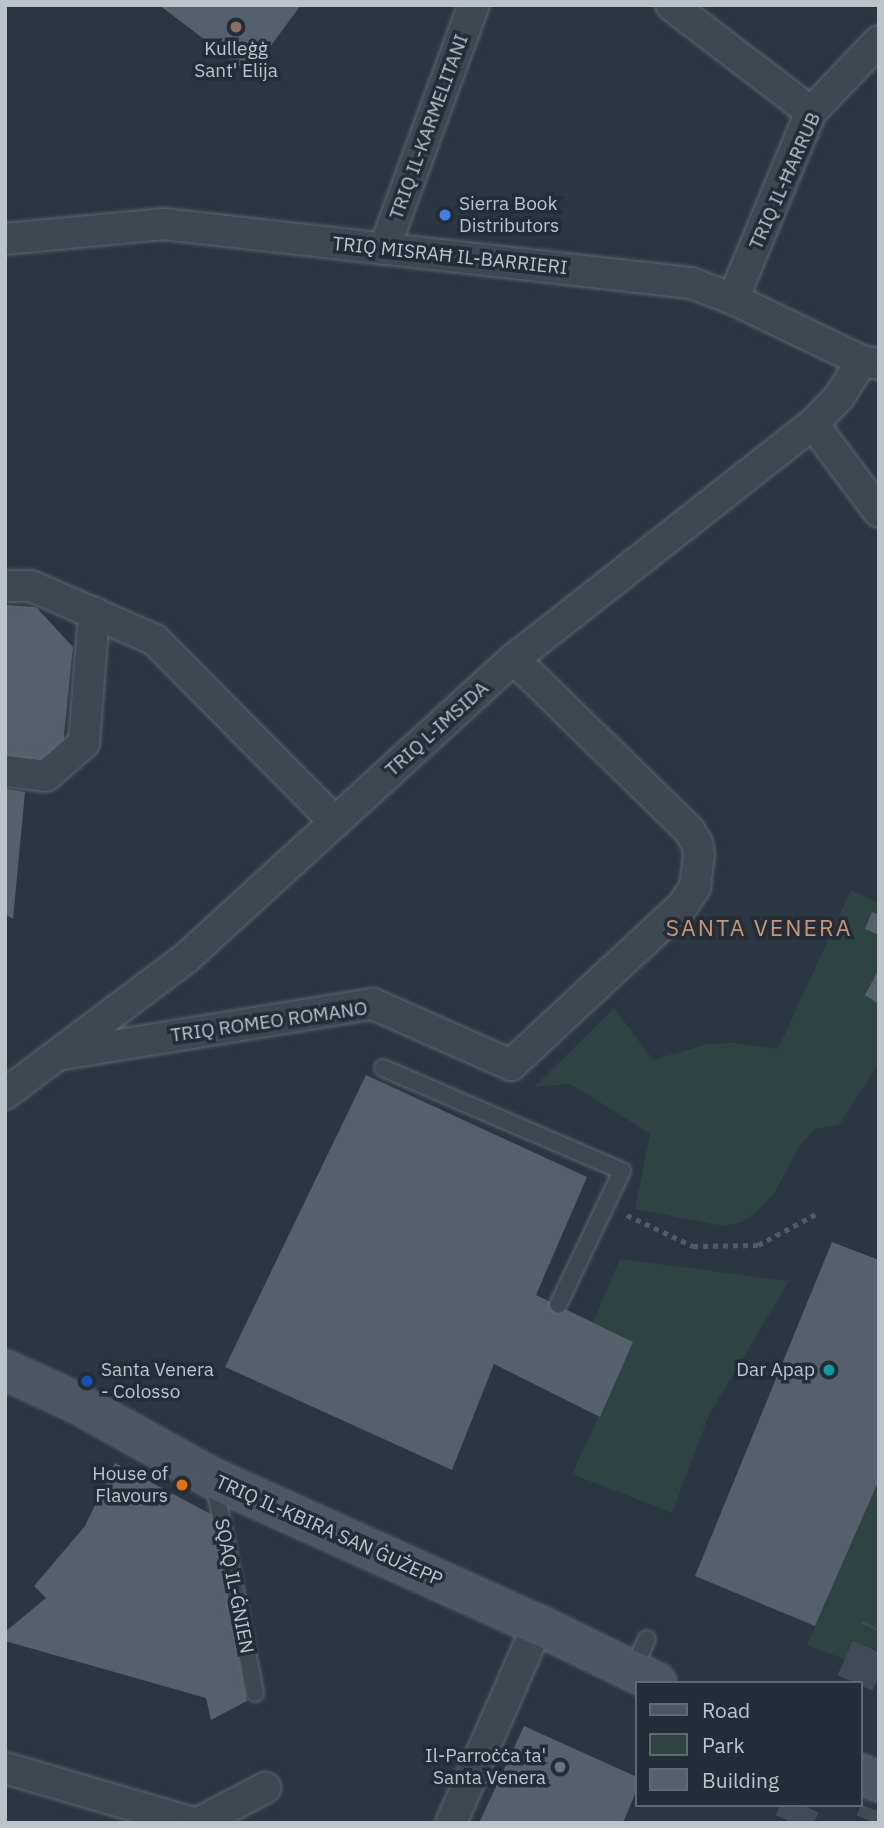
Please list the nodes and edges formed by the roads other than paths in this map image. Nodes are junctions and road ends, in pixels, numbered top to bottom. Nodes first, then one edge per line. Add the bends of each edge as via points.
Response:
1 (474, 5) edge
2 (671, 5) edge
3 (879, 41) edge
4 (811, 113) junction
5 (5, 239) edge
6 (384, 249) junction
7 (733, 299) junction
8 (871, 362) edge
9 (813, 424) junction
10 (879, 512) edge
11 (5, 586) edge
12 (94, 612) junction
13 (514, 659) junction
14 (5, 771) edge
15 (335, 822) junction
16 (59, 1054) junction
17 (383, 1069) dead end
18 (5, 1094) edge
19 (558, 1305) dead end
20 (5, 1370) edge
21 (214, 1479) junction
22 (538, 1625) junction
23 (646, 1664) edge
24 (255, 1693) dead end
25 (5, 1768) edge
26 (863, 1775) edge
27 (879, 1782) edge
28 (265, 1788) dead end
29 (195, 1823) edge
30 (451, 1823) edge

1 - 6 street, TRIQ IL-KARMELITANI
2 - 4 street
3 - 4 street, TRIQ IL-ĦARRUB
4 - 7 street, TRIQ IL-ĦARRUB
5 - 6 street, TRIQ MISRAĦ IL-BARRIERI via 163,224
6 - 7 street, TRIQ MISRAĦ IL-BARRIERI via 691,283
7 - 8 street, TRIQ MISRAĦ IL-BARRIERI
8 - 9 street, TRIQ L-IMSIDA
9 - 10 street
9 - 13 street, TRIQ L-IMSIDA
11 - 12 street via 31,586
12 - 14 street via 84,743 46,776
12 - 15 street via 155,640
13 - 15 street, TRIQ L-IMSIDA
13 - 16 street, TRIQ ROMEO ROMANO via 688,830 699,855 695,887 683,905 511,1065 373,1004
15 - 16 street, TRIQ L-IMSIDA via 186,958
16 - 18 street, TRIQ L-IMSIDA
17 - 19 lane via 622,1171
20 - 21 main road, TRIQ IL-KBIRA SAN ĠUŻEPP via 73,1401
21 - 22 main road, TRIQ IL-KBIRA SAN ĠUŻEPP
21 - 24 lane, SQAQ IL-ĠNIEN
22 - 23 main road, TRIQ IL-KBIRA SAN ĠUŻEPP
22 - 30 street
25 - 29 street
26 - 27 main road
28 - 29 street

